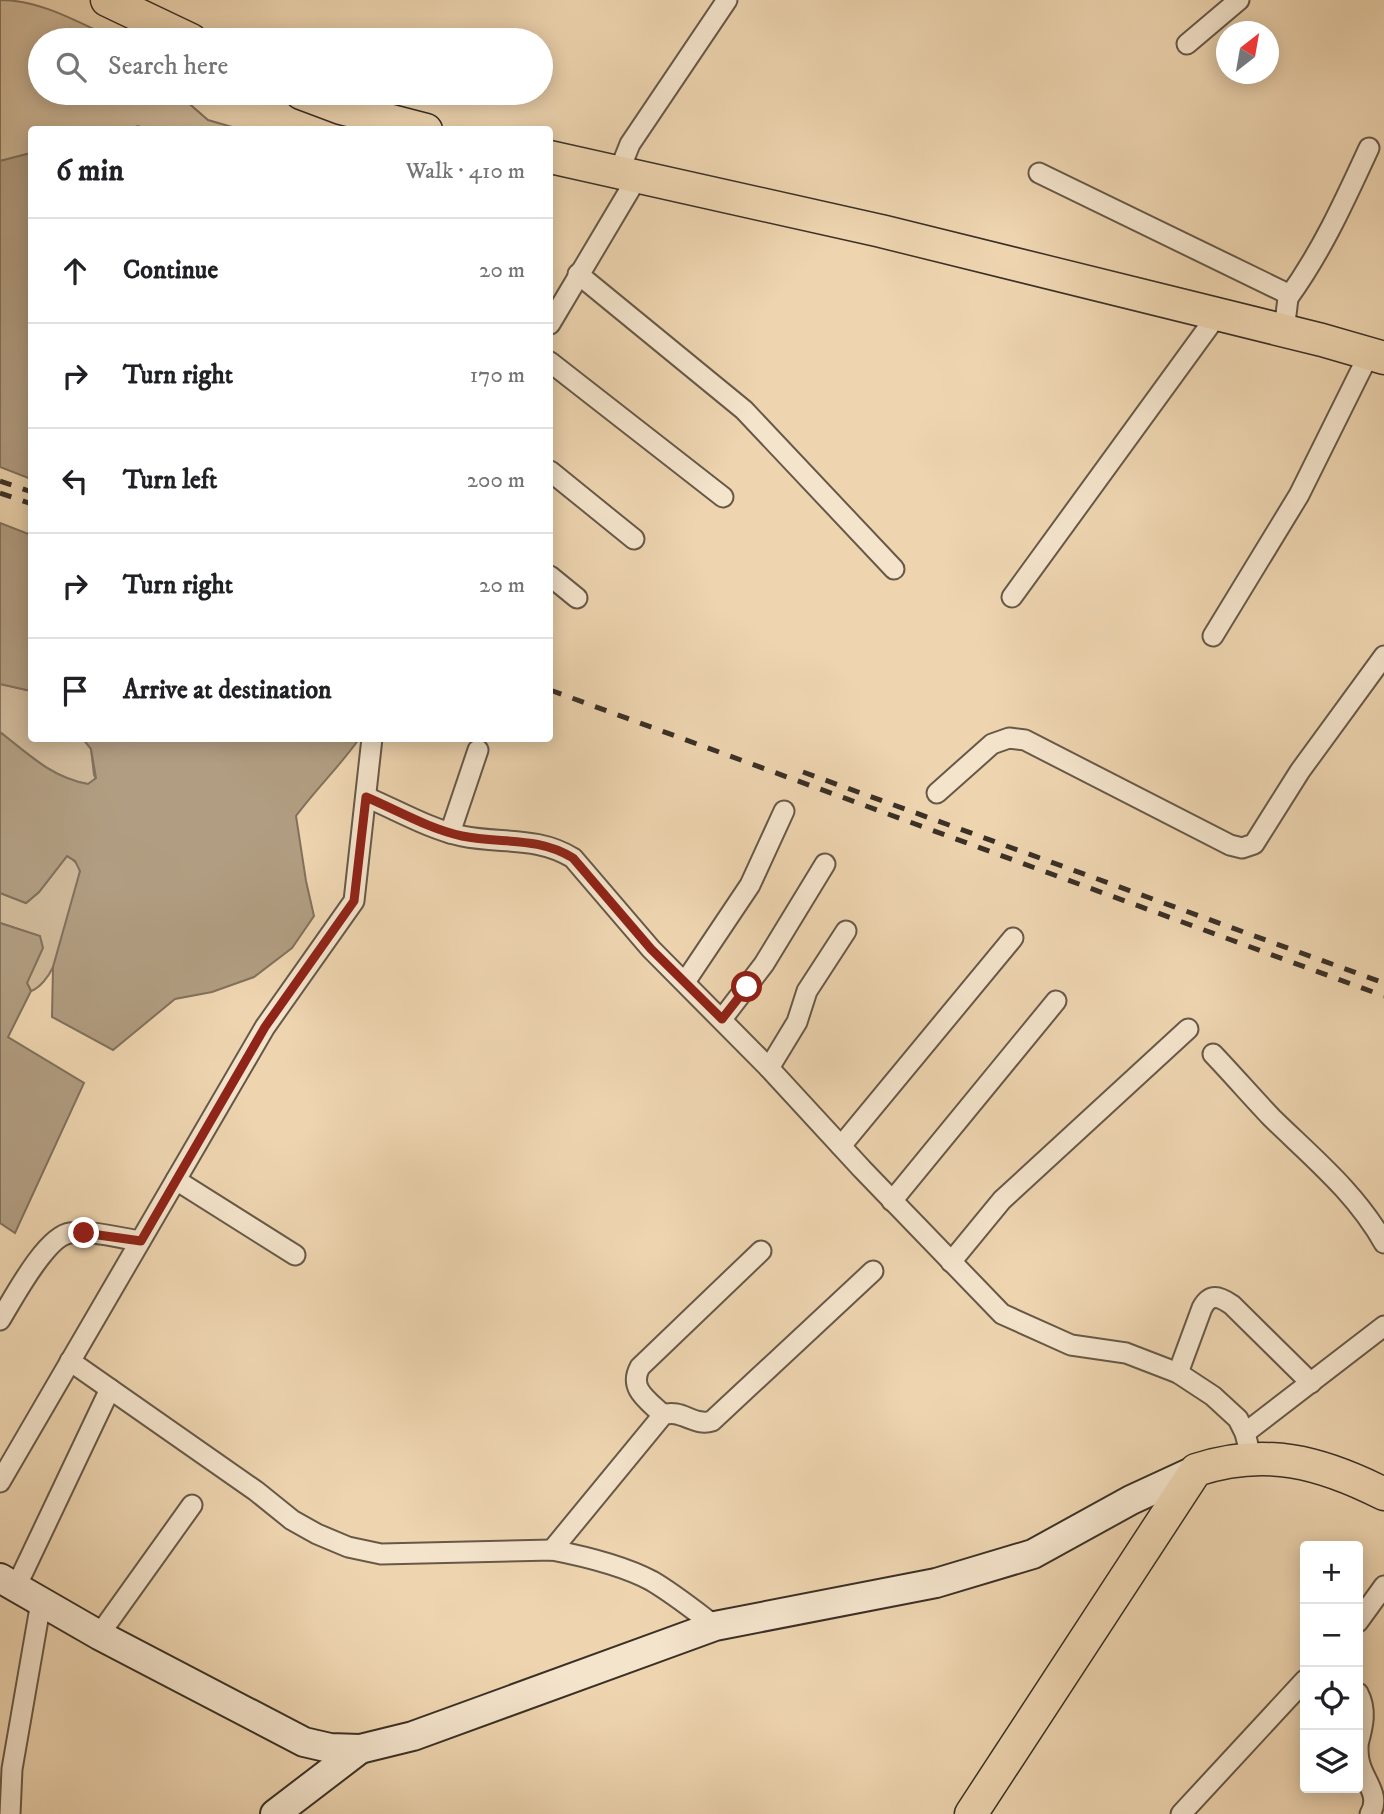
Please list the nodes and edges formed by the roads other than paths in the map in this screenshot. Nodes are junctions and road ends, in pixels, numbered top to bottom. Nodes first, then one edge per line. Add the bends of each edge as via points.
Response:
1 (107, 0) edge
2 (727, 0) edge
3 (1239, 0) edge
4 (166, 28) edge
5 (1187, 44) dead end
6 (333, 105) edge
7 (411, 126) edge
8 (1369, 148) dead end
9 (553, 158) edge
10 (1039, 173) dead end
11 (633, 175) junction
12 (578, 274) junction
13 (1288, 298) junction
14 (1218, 314) junction
15 (553, 319) edge
16 (1284, 331) junction
17 (1376, 356) edge
18 (553, 364) edge
19 (553, 473) edge
20 (723, 496) dead end
21 (634, 539) dead end
22 (894, 569) dead end
23 (553, 578) edge
24 (1012, 597) dead end
25 (577, 598) dead end
26 (1213, 636) dead end
27 (1384, 656) edge
28 (372, 742) edge
29 (478, 750) dead end
30 (937, 793) dead end
31 (366, 797) junction
32 (785, 811) dead end
33 (450, 833) junction
34 (825, 864) dead end
35 (846, 931) dead end
36 (1013, 938) dead end
37 (685, 982) junction
38 (1056, 1001) dead end
39 (722, 1019) junction
40 (1188, 1029) dead end
41 (1213, 1054) dead end
42 (769, 1068) junction
43 (841, 1146) junction
44 (176, 1180) junction
45 (892, 1201) junction
46 (141, 1241) junction
47 (1384, 1243) edge
48 (761, 1251) dead end
49 (295, 1255) dead end
50 (951, 1262) junction
51 (873, 1271) dead end
52 (0, 1320) edge
53 (1384, 1326) edge
54 (70, 1361) junction
55 (1178, 1373) junction
56 (1311, 1383) junction
57 (110, 1389) junction
58 (663, 1415) junction
59 (1248, 1445) junction
60 (1196, 1470) junction
61 (0, 1482) edge
62 (1384, 1494) edge
63 (192, 1505) dead end
64 (552, 1550) junction
65 (8, 1582) edge
66 (1384, 1586) edge
67 (41, 1602) junction
68 (1363, 1615) edge
69 (715, 1626) junction
70 (99, 1635) junction
71 (1300, 1685) edge
72 (360, 1749) junction
73 (1363, 1772) edge
74 (1376, 1804) edge
75 (10, 1814) edge
76 (275, 1814) edge
77 (971, 1814) edge
78 (1181, 1814) edge

1 - 4 main road
2 - 11 street via 630,144 624,159
3 - 5 street
6 - 7 main road
8 - 13 street via 1332,228
9 - 11 main road
10 - 13 street via 1272,285
11 - 12 street
11 - 14 main road
12 - 15 street
12 - 22 street via 744,410
13 - 16 street
14 - 16 main road
14 - 24 street
16 - 17 main road
17 - 26 street
18 - 20 street
19 - 21 street
23 - 25 street
27 - 30 street via 1300,771 1254,844 1242,848 1025,740 1009,738 992,744
28 - 31 street
29 - 33 street
31 - 33 street
31 - 44 street via 354,901 265,1027
32 - 37 street via 750,885
33 - 37 street via 559,849 573,858
34 - 39 street via 764,964
35 - 42 street via 807,991 797,1022
36 - 43 street
37 - 39 street
38 - 45 street
39 - 42 street
40 - 50 street via 1002,1200
41 - 47 street via 1360,1204
42 - 43 street
43 - 45 street
44 - 46 street
44 - 49 street
45 - 50 street
46 - 52 street via 68,1233 42,1256
46 - 54 street
48 - 58 street via 640,1367 637,1387
50 - 55 street via 1002,1314 1046,1336 1071,1345 1126,1353
51 - 58 street via 712,1421 705,1424 679,1413
53 - 56 street
54 - 57 street
54 - 61 street
55 - 56 street via 1202,1308 1214,1296 1232,1305
55 - 59 street via 1228,1408 1238,1419
56 - 59 street
57 - 64 street via 292,1520 348,1548 382,1554
57 - 65 street
58 - 64 street
59 - 60 main road
59 - 62 main road via 1352,1478
60 - 69 main road via 1033,1554 936,1583
60 - 77 main road
63 - 70 street
64 - 69 street via 649,1579
65 - 67 main road
66 - 68 street
67 - 70 main road
67 - 75 street via 12,1769
69 - 72 main road via 413,1736
70 - 72 main road via 304,1742
71 - 78 street
72 - 76 main road
73 - 74 street

